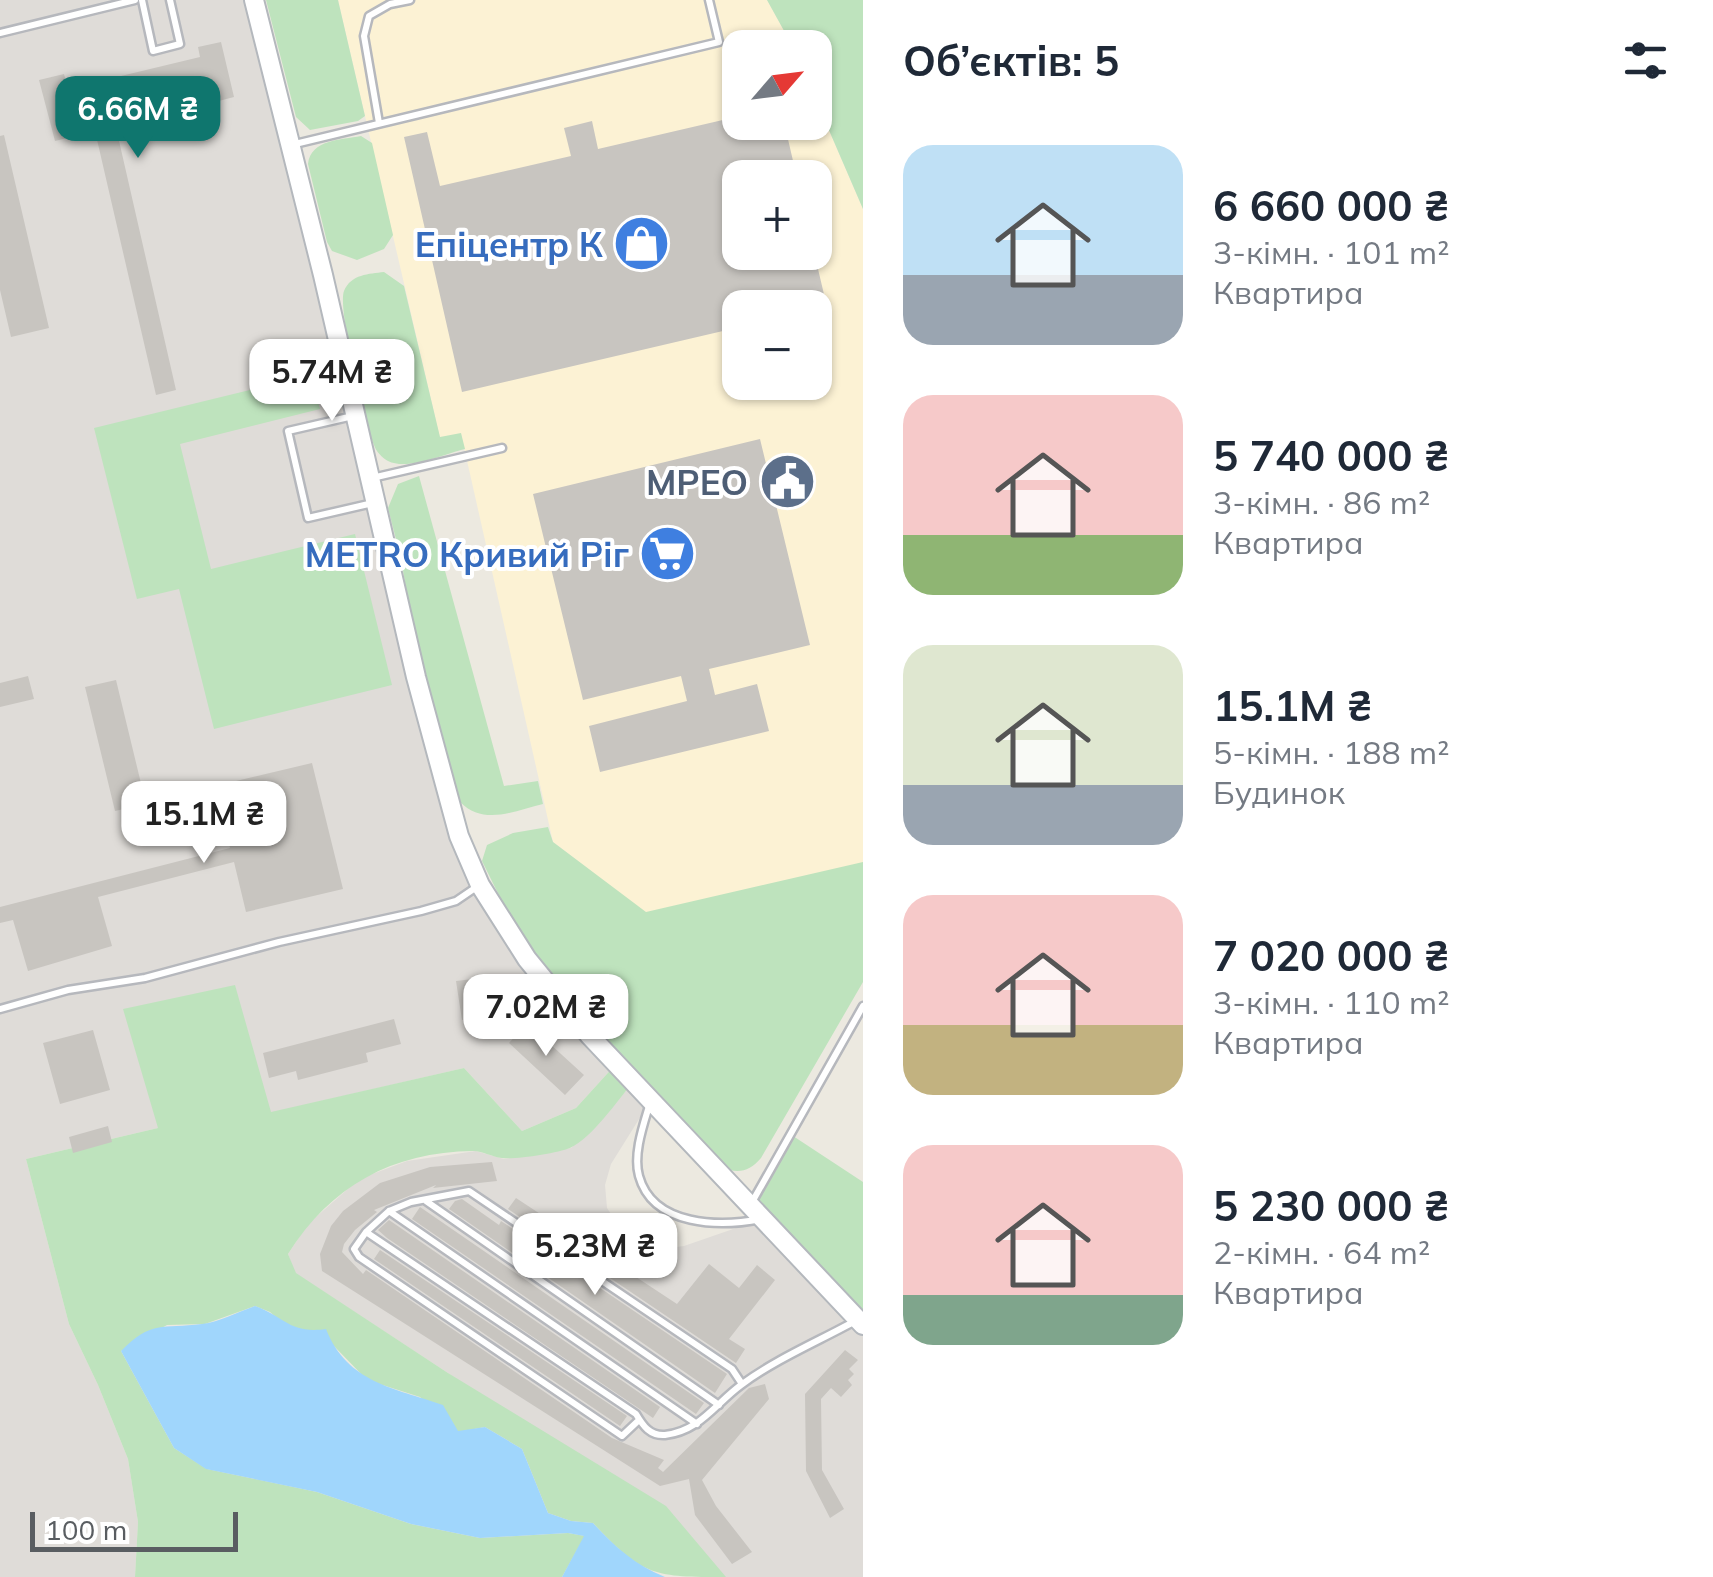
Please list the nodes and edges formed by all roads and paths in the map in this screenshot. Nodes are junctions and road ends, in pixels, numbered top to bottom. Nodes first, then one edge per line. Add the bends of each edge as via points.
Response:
1 (139, 0) edge
2 (170, 0) edge
3 (254, 0) edge
4 (410, 0) edge
5 (709, 0) edge
6 (0, 33) edge
7 (379, 122) junction
8 (289, 145) junction
9 (354, 416) junction
10 (502, 448) dead end
11 (370, 478) junction
12 (375, 503) junction
13 (480, 885) junction
14 (863, 1006) edge
15 (0, 1009) edge
16 (651, 1100) junction
17 (425, 1200) junction
18 (389, 1211) junction
19 (756, 1212) junction
20 (366, 1232) junction
21 (860, 1322) edge
22 (742, 1384) junction
23 (719, 1404) junction
24 (640, 1420) junction
25 (697, 1424) junction

1 - 2 lane via 153,52 180,44
1 - 6 lane
3 - 8 main road
4 - 7 lane via 369,16 364,36
5 - 7 lane via 718,42
7 - 8 lane
8 - 9 main road
9 - 11 main road
9 - 12 lane via 288,431 308,518
10 - 11 lane
11 - 12 main road
12 - 13 main road via 416,678
13 - 15 lane via 421,911
13 - 16 main road via 527,959
14 - 19 lane
16 - 19 main road
16 - 19 lane via 639,1176 652,1197 692,1221 736,1224
17 - 18 lane
17 - 22 lane via 469,1192 732,1370
17 - 23 lane
18 - 20 lane
18 - 25 lane
19 - 21 main road
20 - 24 lane
20 - 24 lane via 354,1249 359,1257 622,1436
21 - 22 lane
22 - 23 lane
23 - 25 lane
24 - 25 lane via 660,1436

